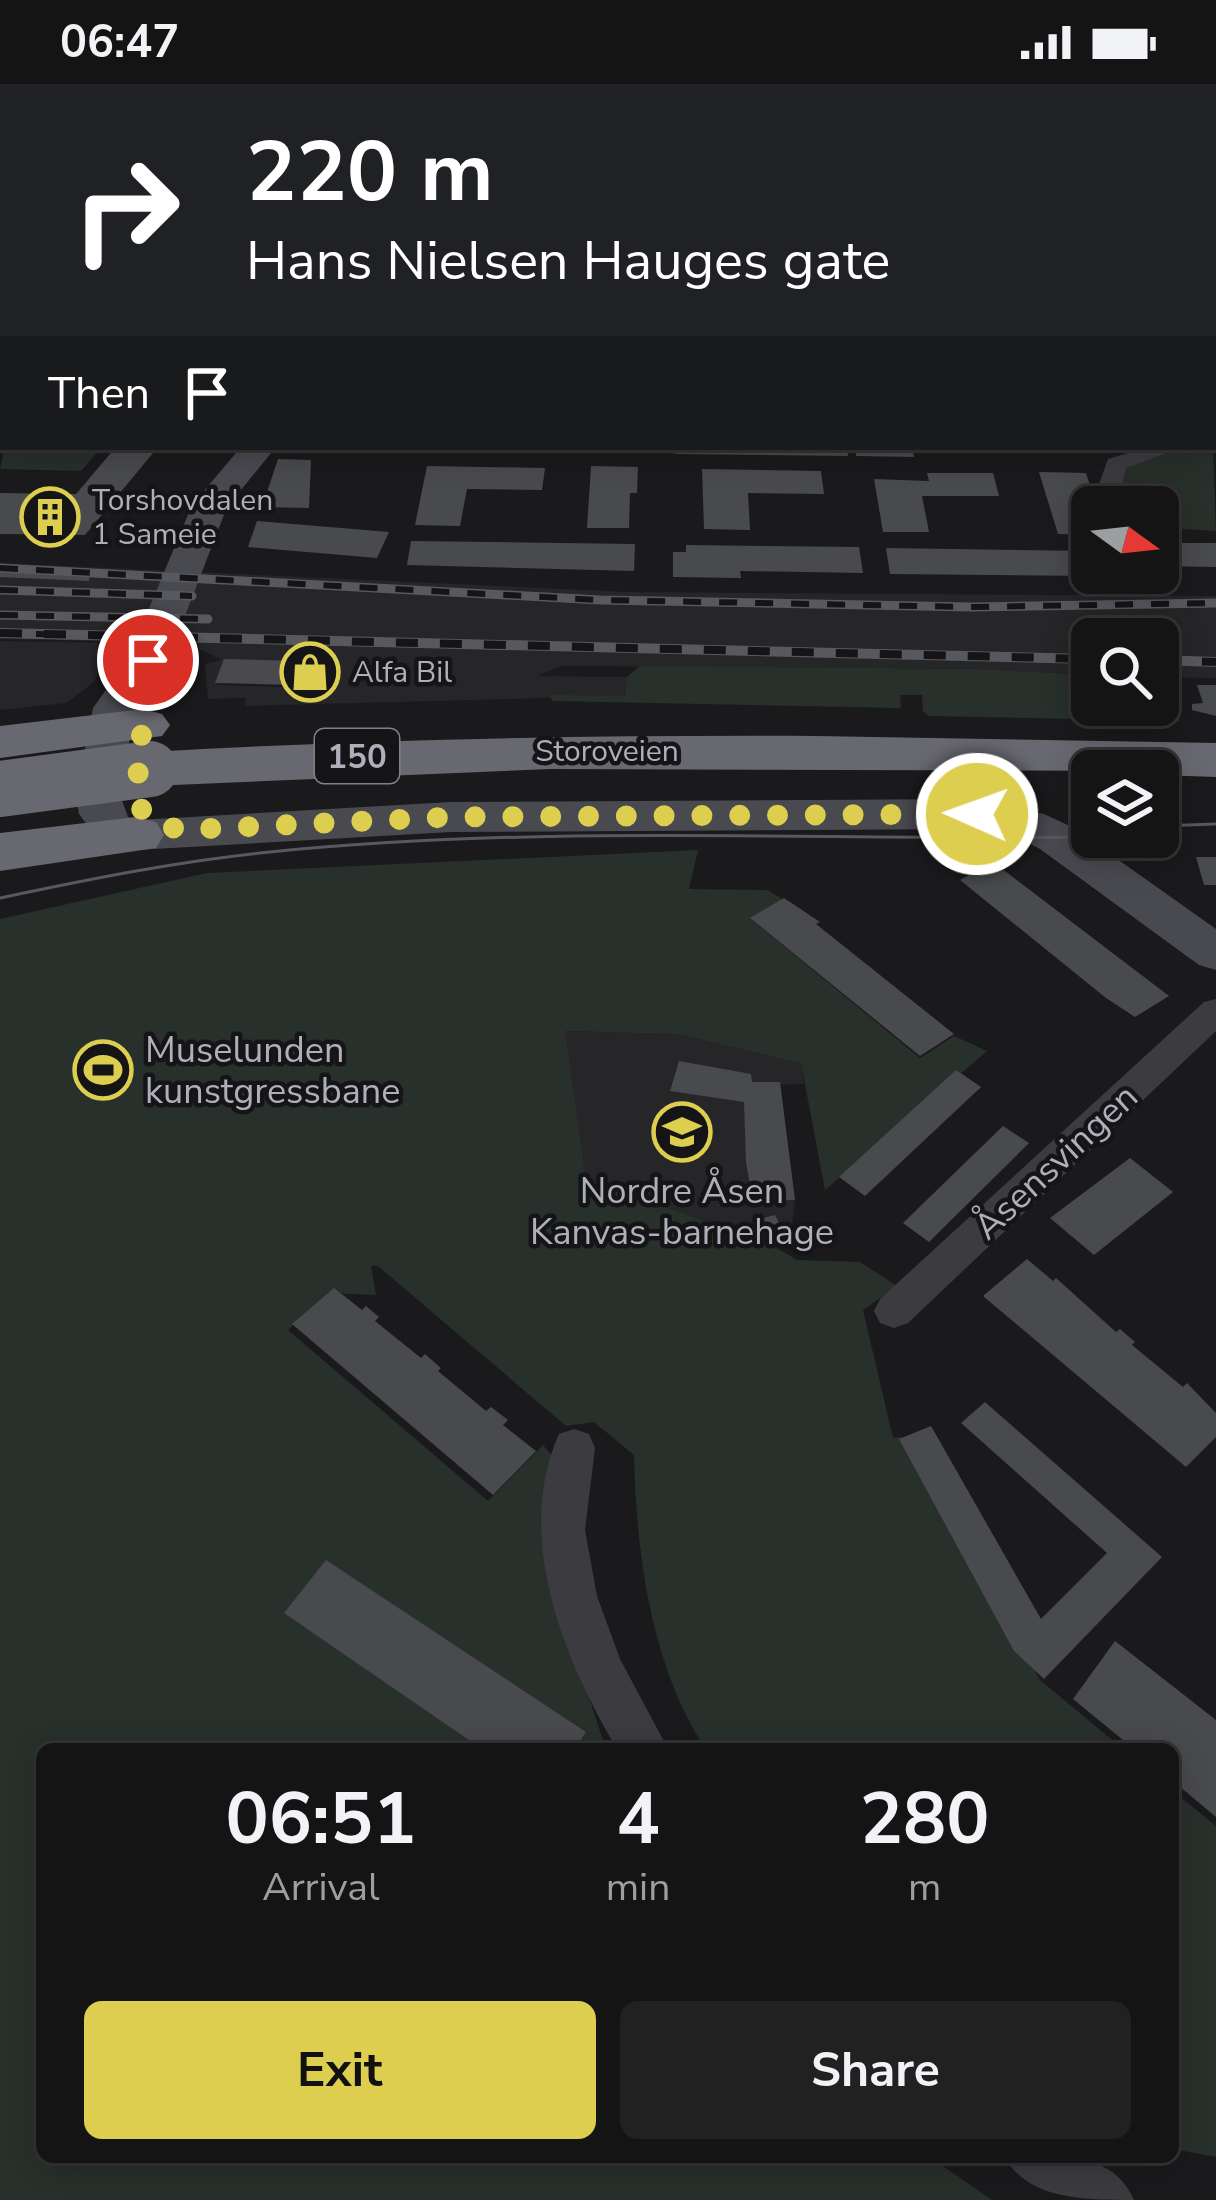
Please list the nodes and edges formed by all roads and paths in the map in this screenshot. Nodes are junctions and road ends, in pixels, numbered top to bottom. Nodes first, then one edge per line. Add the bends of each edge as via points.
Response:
1 (256, 450) edge
2 (1162, 450) edge
3 (1110, 486) edge
4 (0, 742) edge
5 (1216, 760) edge
6 (563, 764) junction
7 (0, 776) edge
8 (137, 786) junction
9 (1071, 786) edge
10 (1179, 788) edge
11 (0, 789) edge
12 (1216, 789) edge
13 (4, 834) edge
14 (1216, 953) edge
15 (1216, 1011) edge
16 (894, 1311) dead end
17 (574, 1448) dead end
18 (640, 1743) edge
19 (1043, 2163) edge
20 (1106, 2200) edge

1 - 8 street via 210,505 148,660
2 - 3 street via 1116,464
4 - 8 highway, 150
5 - 6 highway, Storoveien / 150
6 - 8 highway, Storoveien / 150 via 310,784
6 - 9 highway, Storoveien / 150
7 - 8 highway, 150, bridge
8 - 11 highway, Storoveien / 150, bridge
8 - 13 highway, 150
8 - 14 street via 594,814 996,817 1056,838
10 - 12 highway
15 - 16 street, Åsensvingen
17 - 18 street via 563,1539 586,1635
19 - 20 street

